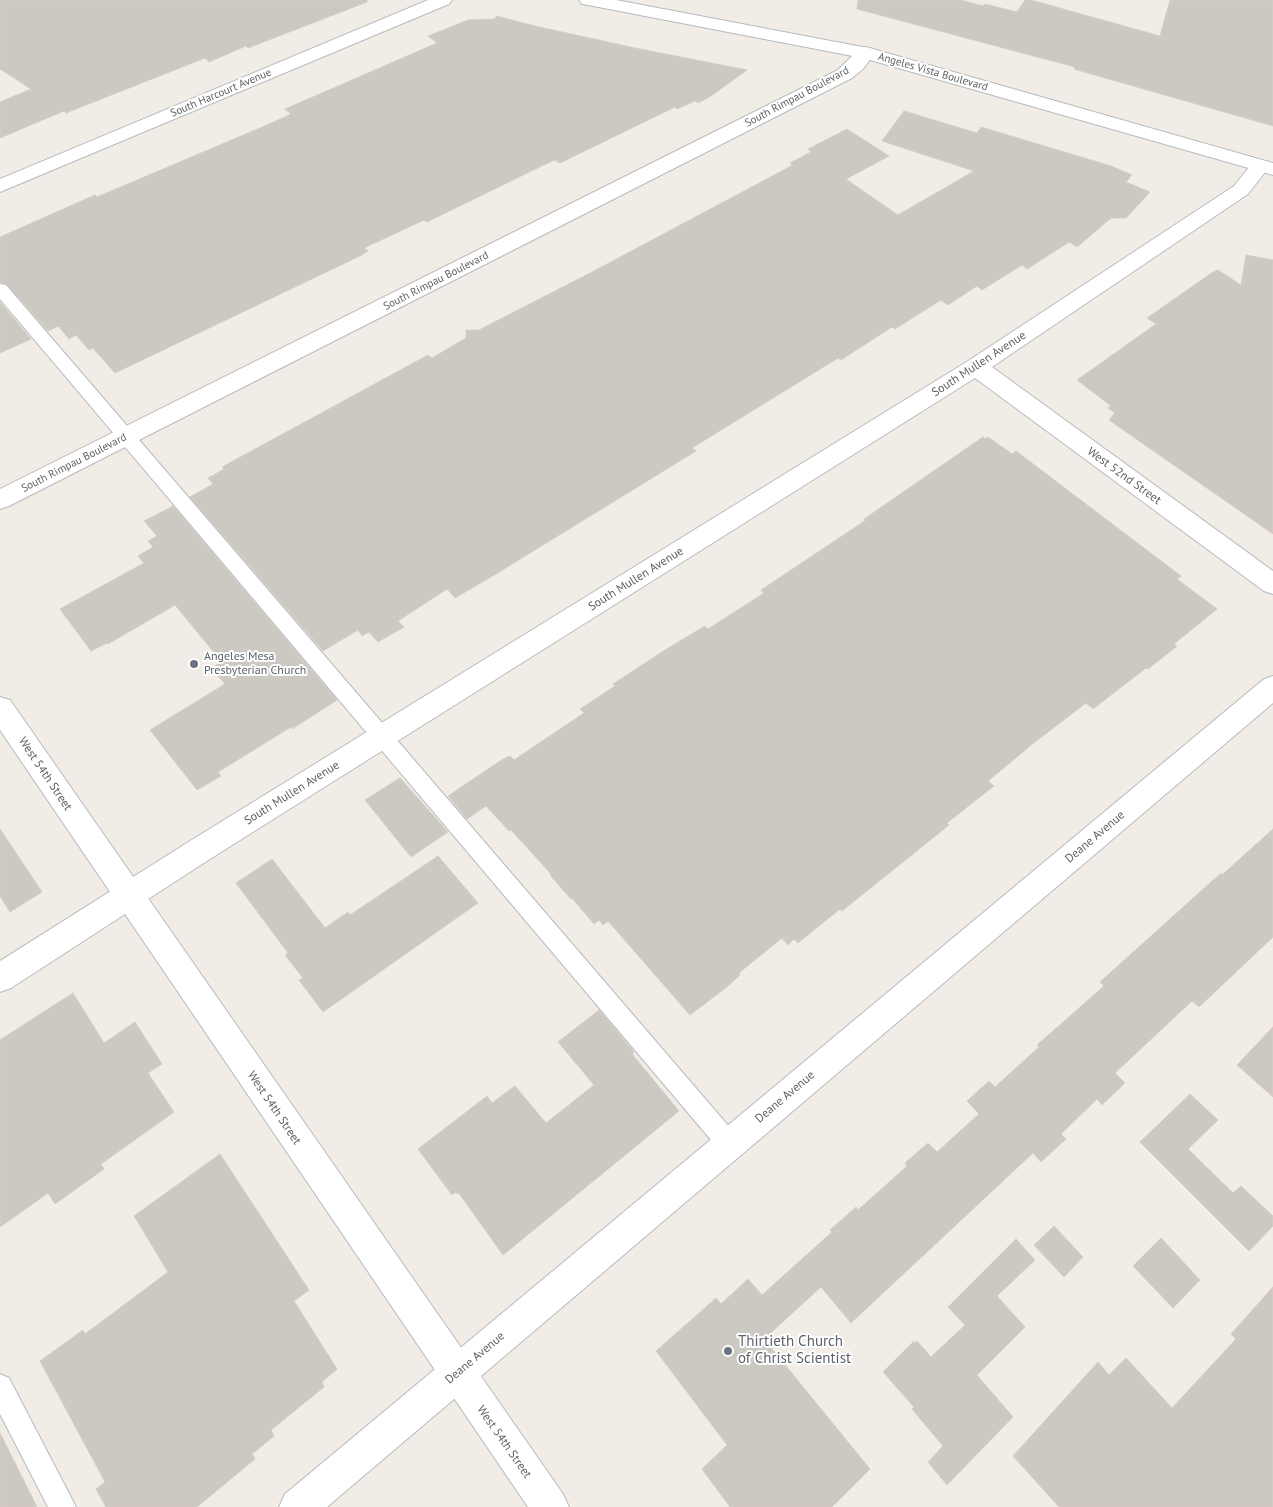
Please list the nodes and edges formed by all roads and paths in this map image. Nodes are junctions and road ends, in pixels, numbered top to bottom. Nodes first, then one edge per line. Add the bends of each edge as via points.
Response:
1 (443, 0) edge
2 (588, 0) edge
3 (866, 53) junction
4 (1266, 168) edge
5 (0, 186) edge
6 (0, 290) edge
7 (976, 367) junction
8 (126, 437) junction
9 (0, 500) edge
10 (1273, 584) edge
11 (1273, 688) edge
12 (0, 708) edge
13 (382, 737) junction
14 (128, 896) junction
15 (0, 978) edge
16 (730, 1144) junction
17 (457, 1374) junction
18 (0, 1387) edge
19 (62, 1507) edge
20 (298, 1507) edge
21 (550, 1507) edge

1 - 5 street, South Harcourt Avenue
2 - 3 street, Angeles Vista Boulevard
3 - 4 street, Angeles Vista Boulevard
3 - 8 street, South Rimpau Boulevard via 845,74
4 - 7 street, South Mullen Avenue via 1241,190
6 - 8 lane
7 - 10 street, West 52nd Street
7 - 13 street, South Mullen Avenue
8 - 9 street, South Rimpau Boulevard
8 - 13 lane
11 - 16 street, Deane Avenue
12 - 14 street, West 54th Street
13 - 14 street, South Mullen Avenue
13 - 16 lane
14 - 15 street, South Mullen Avenue
14 - 17 street, West 54th Street
16 - 17 street, Deane Avenue
17 - 20 street, Deane Avenue
17 - 21 street, West 54th Street
18 - 19 lane

